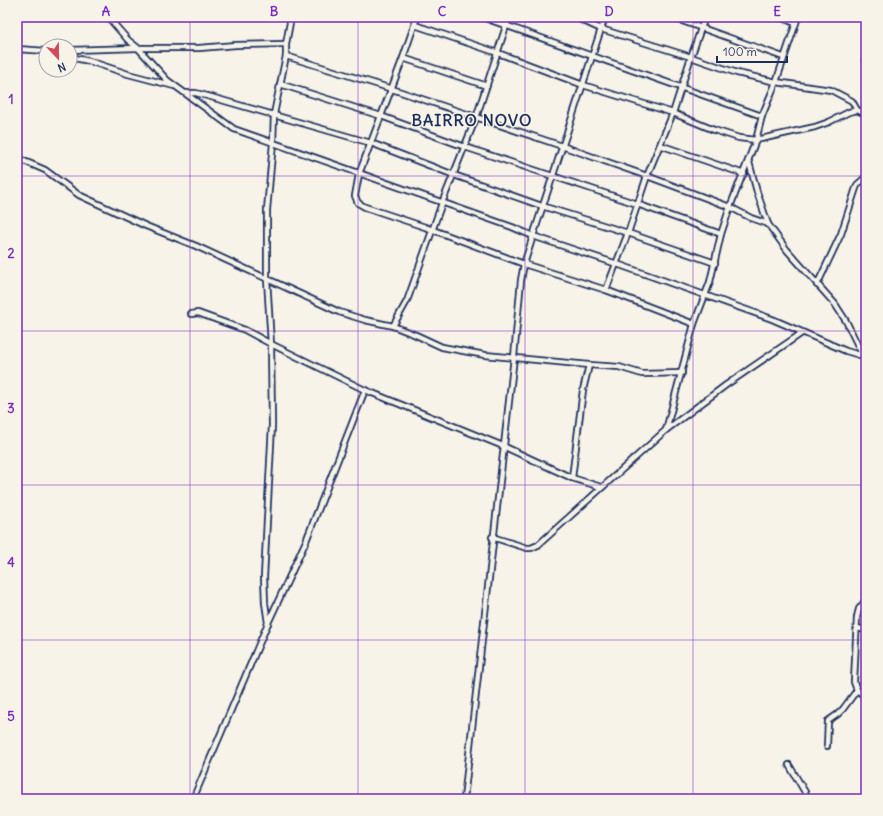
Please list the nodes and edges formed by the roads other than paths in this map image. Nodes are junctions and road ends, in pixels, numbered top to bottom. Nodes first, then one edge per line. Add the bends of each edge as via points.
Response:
1 (108, 17) edge
2 (291, 17) edge
3 (417, 17) edge
4 (482, 17) edge
5 (509, 17) edge
6 (575, 17) edge
7 (605, 17) edge
8 (671, 17) edge
9 (705, 17) edge
10 (780, 17) edge
11 (798, 17) edge
12 (795, 23) junction
13 (415, 25) junction
14 (507, 25) junction
15 (702, 28) junction
16 (600, 29) junction
17 (286, 44) junction
18 (138, 48) junction
19 (17, 49) edge
20 (78, 50) edge
21 (38, 51) edge
22 (498, 53) junction
23 (286, 56) junction
24 (592, 56) junction
25 (783, 56) junction
26 (691, 57) junction
27 (78, 58) edge
28 (403, 58) junction
29 (776, 82) junction
30 (280, 84) junction
31 (583, 85) junction
32 (487, 86) junction
33 (682, 86) junction
34 (175, 87) junction
35 (392, 89) junction
36 (186, 93) junction
37 (857, 110) junction
38 (673, 113) junction
39 (274, 114) junction
40 (866, 114) edge
41 (381, 116) junction
42 (762, 116) junction
43 (476, 118) junction
44 (756, 140) junction
45 (273, 143) junction
46 (371, 143) junction
47 (660, 145) junction
48 (562, 146) junction
49 (465, 147) junction
50 (17, 158) edge
51 (749, 162) junction
52 (359, 174) junction
53 (744, 174) junction
54 (454, 175) junction
55 (552, 176) junction
56 (647, 176) junction
57 (866, 178) edge
58 (442, 203) junction
59 (637, 204) junction
60 (542, 206) junction
61 (730, 207) junction
62 (768, 224) junction
63 (432, 230) junction
64 (628, 233) junction
65 (721, 234) junction
66 (533, 236) junction
67 (715, 263) junction
68 (524, 264) junction
69 (617, 264) junction
70 (267, 279) junction
71 (817, 285) junction
72 (606, 290) junction
73 (705, 296) junction
74 (190, 314) dead end
75 (694, 324) junction
76 (393, 326) junction
77 (802, 332) junction
78 (271, 344) junction
79 (514, 357) junction
80 (865, 358) edge
81 (589, 366) junction
82 (682, 373) junction
83 (366, 390) junction
84 (666, 430) junction
85 (503, 446) junction
86 (572, 478) junction
87 (601, 487) junction
88 (492, 537) junction
89 (866, 600) edge
90 (268, 623) junction
91 (857, 628) junction
92 (866, 630) edge
93 (857, 690) junction
94 (866, 697) edge
95 (827, 746) dead end
96 (788, 765) dead end
97 (193, 799) edge
98 (464, 799) edge
99 (809, 799) edge

1 - 18 street
2 - 17 street
3 - 13 street
4 - 14 street
5 - 14 street
6 - 16 street
7 - 16 street
8 - 15 street
9 - 15 street
10 - 12 street
11 - 12 street
12 - 25 street
13 - 22 street
13 - 28 street
14 - 22 street
14 - 24 street
15 - 25 street
15 - 26 street
16 - 24 street
16 - 26 street
17 - 18 street
17 - 23 street
18 - 20 street
18 - 34 street
19 - 21 street
22 - 31 street
22 - 32 street
23 - 30 street
23 - 35 street
24 - 31 street
24 - 33 street
25 - 29 street
26 - 29 street via 737,73
26 - 33 street
27 - 34 street
28 - 32 street
28 - 35 street
29 - 37 street via 831,90 852,101
29 - 42 street
30 - 39 street
30 - 41 street
31 - 38 street
31 - 48 street
32 - 43 street
33 - 38 street
33 - 42 street
34 - 36 street
35 - 41 street
35 - 43 street
36 - 39 street via 196,93
36 - 45 street via 234,129
37 - 40 street
37 - 44 street via 815,127
38 - 44 street via 733,136
38 - 47 street
39 - 45 street
39 - 46 street
41 - 46 street
41 - 49 street
42 - 44 street
43 - 48 street
43 - 49 street
44 - 51 street
45 - 52 street
45 - 70 street via 267,210
46 - 52 street
46 - 54 street
47 - 53 street
47 - 56 street
48 - 55 street
48 - 56 street
49 - 54 street
49 - 55 street
50 - 70 street via 45,170 79,195 109,210
51 - 53 street
51 - 62 street
52 - 58 street
52 - 63 street via 355,196 358,203 365,208
53 - 61 street
54 - 58 street
54 - 60 street
55 - 59 street
55 - 60 street
56 - 59 street
56 - 61 street
57 - 71 street via 856,188 841,234
58 - 63 street
58 - 66 street
59 - 64 street
59 - 65 street
60 - 64 street
60 - 66 street
61 - 62 street
61 - 65 street
62 - 71 street
63 - 68 street
63 - 76 street via 407,301
64 - 67 street
64 - 69 street
65 - 67 street
66 - 68 street
66 - 69 street
67 - 73 street
68 - 72 street
68 - 79 street
69 - 72 street
69 - 73 street
70 - 76 street via 339,312
70 - 78 street
71 - 80 street via 835,304
72 - 75 street
73 - 75 street
73 - 77 street
74 - 78 street via 198,314 246,330
75 - 82 street
76 - 79 street via 442,347 485,355
77 - 80 street
77 - 84 street
78 - 83 street
78 - 90 street via 272,425 264,577
79 - 81 street
79 - 85 street
81 - 82 street via 619,367 642,374
81 - 86 street via 583,390
82 - 84 street
83 - 85 street
83 - 90 street via 306,541
84 - 87 street
85 - 86 street
85 - 88 street
86 - 87 street
87 - 88 street via 534,547 527,548
88 - 98 street
89 - 91 street via 859,609
90 - 97 street
91 - 92 street
91 - 93 street via 854,682
93 - 94 street
93 - 95 street via 843,709 828,721
96 - 99 street

